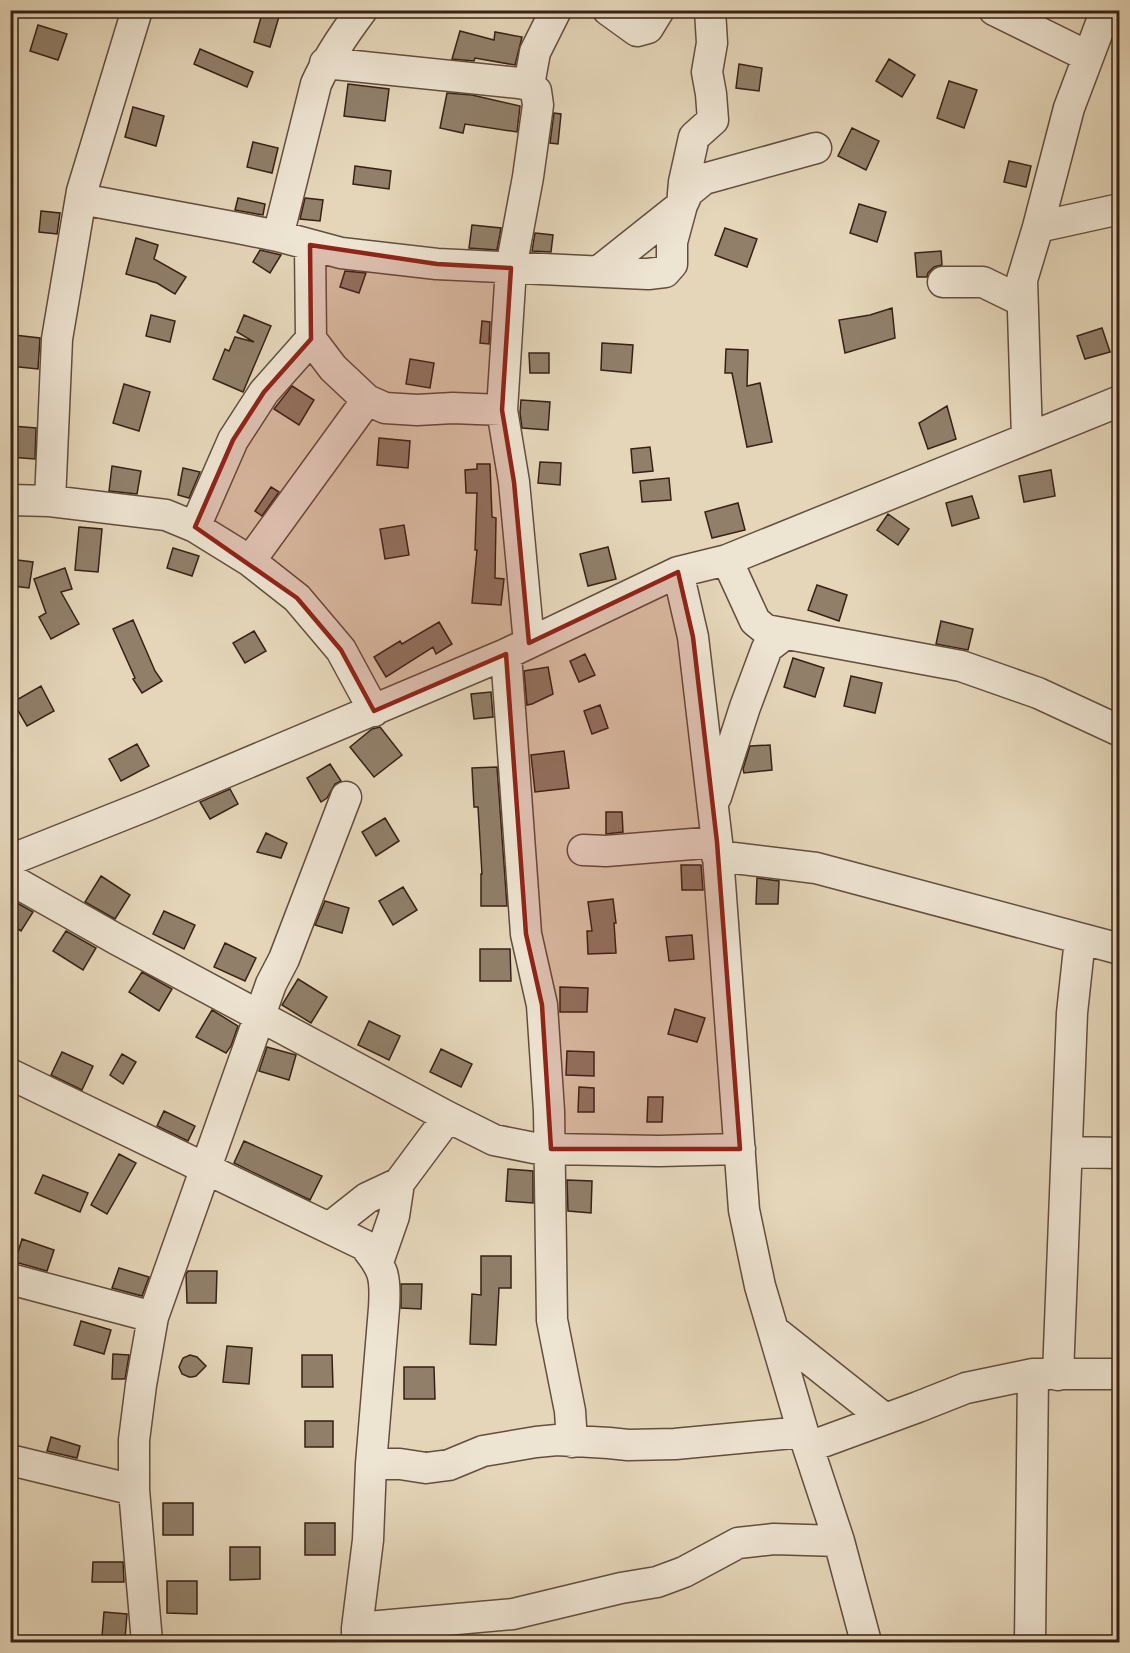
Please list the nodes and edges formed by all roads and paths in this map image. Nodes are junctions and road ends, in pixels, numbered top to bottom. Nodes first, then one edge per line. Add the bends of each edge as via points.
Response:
1 (137, 10) edge
2 (337, 10) edge
3 (362, 10) edge
4 (556, 10) edge
5 (608, 10) edge
6 (659, 10) edge
7 (710, 10) edge
8 (994, 10) edge
9 (1106, 10) edge
10 (1087, 56) junction
11 (328, 60) junction
12 (529, 85) junction
13 (816, 148) dead end
14 (81, 199) junction
15 (682, 205) junction
16 (1119, 209) edge
17 (1038, 226) junction
18 (278, 236) junction
19 (310, 246) junction
20 (511, 268) junction
21 (599, 271) junction
22 (943, 282) dead end
23 (1022, 302) junction
24 (311, 339) junction
25 (367, 400) junction
26 (1119, 401) edge
27 (502, 410) junction
28 (1027, 438) junction
29 (10, 500) edge
30 (51, 501) junction
31 (195, 527) junction
32 (727, 560) junction
33 (250, 561) junction
34 (678, 572) junction
35 (785, 634) junction
36 (518, 649) junction
37 (374, 711) junction
38 (1119, 732) edge
39 (346, 797) dead end
40 (712, 807) junction
41 (717, 849) junction
42 (583, 850) dead end
43 (10, 860) edge
44 (10, 879) edge
45 (1080, 939) junction
46 (1119, 949) edge
47 (260, 1016) junction
48 (10, 1074) edge
49 (448, 1117) junction
50 (551, 1149) junction
51 (740, 1149) junction
52 (1067, 1152) junction
53 (1119, 1153) edge
54 (205, 1167) junction
55 (399, 1183) junction
56 (329, 1228) junction
57 (378, 1262) junction
58 (10, 1279) edge
59 (153, 1317) junction
60 (773, 1330) junction
61 (1046, 1374) junction
62 (1119, 1374) edge
63 (885, 1419) junction
64 (806, 1439) junction
65 (572, 1442) junction
66 (10, 1460) edge
67 (371, 1464) junction
68 (134, 1490) junction
69 (839, 1541) junction
70 (357, 1635) edge
71 (147, 1642) edge
72 (866, 1642) edge
73 (1030, 1642) edge

1 - 14 street
2 - 11 street
3 - 11 street
4 - 12 street via 536,52
5 - 6 street via 637,31 648,28
7 - 15 street via 712,43 707,72 713,120 694,137
8 - 10 street
9 - 10 street
10 - 17 street
11 - 12 street
11 - 18 street via 316,84
12 - 20 street via 536,91 538,105
13 - 15 street via 704,178 688,192
14 - 18 street
14 - 30 street via 57,339
15 - 21 street
15 - 21 street via 672,242 672,264 665,272
16 - 17 street
17 - 23 street via 1022,280
18 - 19 street
19 - 20 street via 437,264
19 - 24 street
20 - 21 street
20 - 27 street
22 - 23 street via 983,282
23 - 28 street
24 - 25 street via 333,368
24 - 31 street via 264,392 233,440
25 - 27 street via 385,408
25 - 33 street
26 - 28 street
27 - 36 street via 514,482
28 - 32 street
29 - 30 street
30 - 31 street via 166,515
31 - 33 street
32 - 34 street
32 - 35 street via 755,621 766,630
33 - 37 street via 297,598 341,650
34 - 36 street
34 - 40 street via 693,638
35 - 38 street via 961,666 1038,693
35 - 40 street via 768,648
36 - 37 street
36 - 50 street via 525,934 542,1005
37 - 43 street
39 - 47 street
40 - 41 street
41 - 42 street
41 - 45 street via 816,868
41 - 51 street
44 - 47 street
45 - 46 street
45 - 52 street via 1072,1013
47 - 49 street
47 - 54 street
48 - 54 street
49 - 50 street via 494,1140
49 - 55 street
50 - 51 street
50 - 65 street via 552,1320 570,1411
51 - 60 street via 744,1210
52 - 53 street
52 - 61 street
54 - 56 street
54 - 59 street
55 - 56 street via 367,1198
55 - 57 street via 394,1216
56 - 57 street via 364,1245
57 - 67 street via 385,1284
58 - 59 street
59 - 68 street via 134,1440
60 - 63 street
60 - 64 street
61 - 62 street
61 - 63 street via 966,1388
61 - 73 street
63 - 64 street
64 - 65 street via 628,1445
64 - 69 street
65 - 67 street via 536,1442 483,1451 426,1468
66 - 68 street
67 - 70 street via 368,1540
68 - 71 street
69 - 70 street via 774,1539 738,1544 657,1582 513,1614
69 - 72 street

